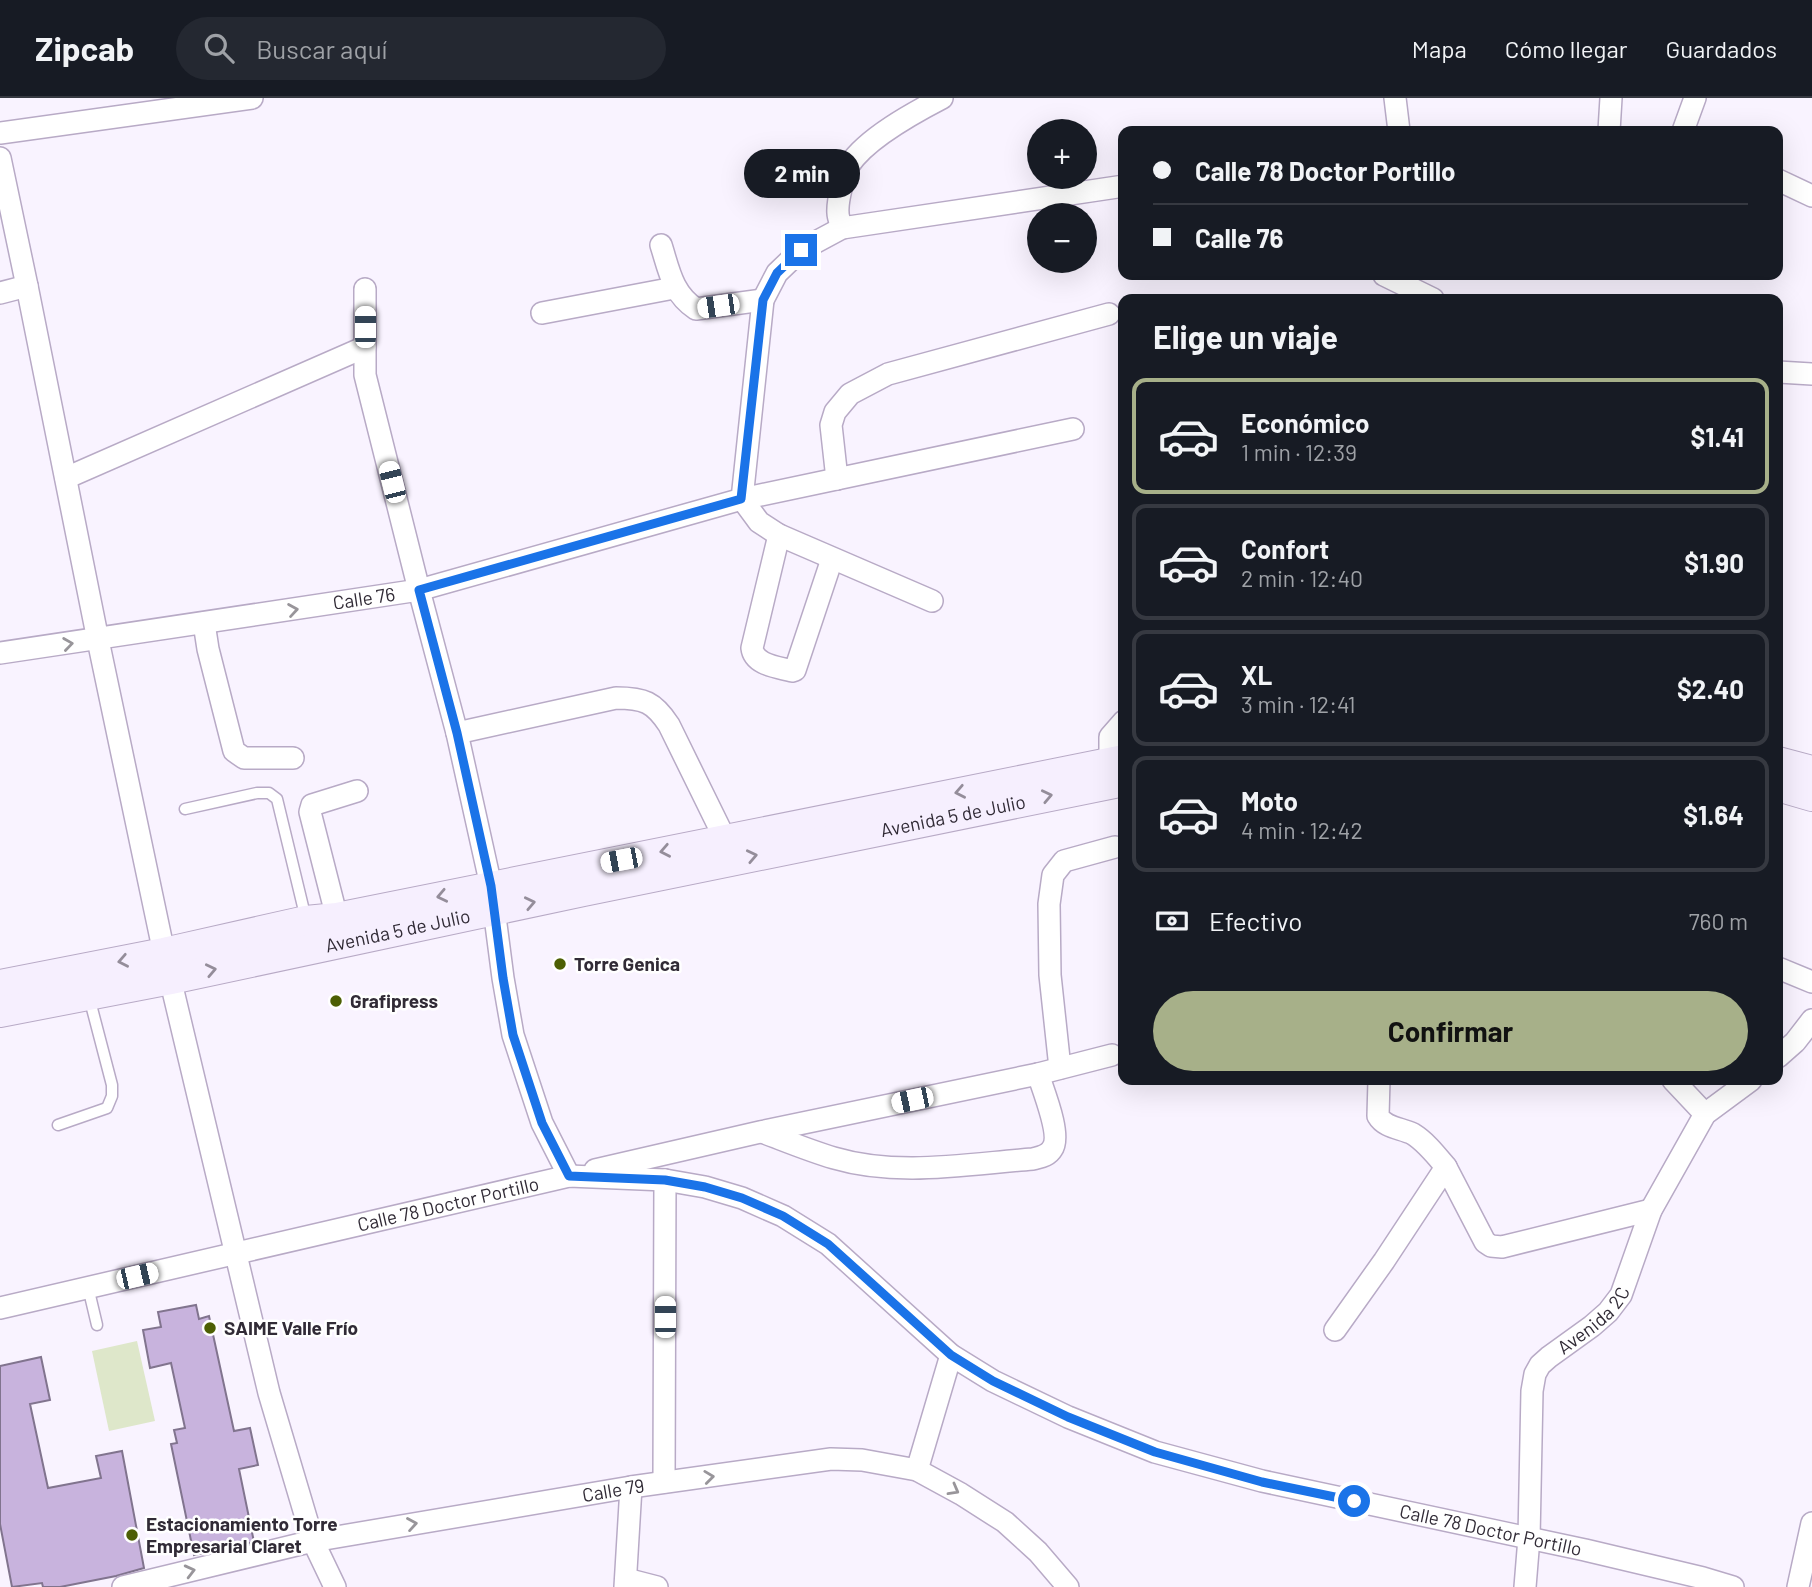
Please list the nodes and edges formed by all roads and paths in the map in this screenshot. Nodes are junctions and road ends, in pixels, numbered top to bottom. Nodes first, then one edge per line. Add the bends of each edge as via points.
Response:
1 (252, 98) edge
2 (942, 98) edge
3 (1395, 98) edge
4 (1611, 98) edge
5 (1695, 98) edge
6 (121, 107) edge
7 (1398, 126) edge
8 (1609, 126) edge
9 (1685, 126) edge
10 (0, 133) edge
11 (0, 158) edge
12 (1783, 182) edge
13 (1118, 187) edge
14 (1812, 196) edge
15 (842, 228) junction
16 (661, 245) dead end
17 (1394, 280) edge
18 (27, 286) junction
19 (674, 288) junction
20 (365, 289) dead end
21 (0, 293) edge
22 (1423, 294) edge
23 (763, 300) junction
24 (542, 313) dead end
25 (1109, 314) dead end
26 (365, 346) junction
27 (1783, 372) edge
28 (1812, 374) edge
29 (1073, 429) dead end
30 (66, 478) junction
31 (837, 479) junction
32 (741, 499) junction
33 (779, 535) junction
34 (832, 559) junction
35 (419, 590) junction
36 (932, 601) dead end
37 (204, 623) junction
38 (98, 640) junction
39 (0, 653) edge
40 (1118, 728) edge
41 (457, 733) junction
42 (293, 758) dead end
43 (1783, 763) edge
44 (1118, 765) edge
45 (1118, 768) edge
46 (1118, 768) edge
47 (1812, 771) edge
48 (1783, 787) edge
49 (357, 791) dead end
50 (1812, 796) edge
51 (185, 809) dead end
52 (725, 839) junction
53 (1115, 847) dead end
54 (492, 898) junction
55 (337, 918) junction
56 (306, 921) junction
57 (167, 966) junction
58 (1783, 970) edge
59 (1812, 982) edge
60 (0, 985) edge
61 (89, 995) junction
62 (0, 1012) edge
63 (1812, 1020) edge
64 (1783, 1053) edge
65 (1112, 1055) dead end
66 (1060, 1068) junction
67 (1038, 1074) junction
68 (1379, 1085) edge
69 (1678, 1085) edge
70 (1744, 1085) edge
71 (1705, 1114) junction
72 (58, 1125) dead end
73 (760, 1132) junction
74 (1446, 1167) junction
75 (569, 1176) junction
76 (665, 1180) junction
77 (1651, 1210) junction
78 (236, 1253) junction
79 (88, 1287) junction
80 (0, 1308) edge
81 (97, 1325) dead end
82 (1335, 1331) dead end
83 (951, 1355) junction
84 (917, 1470) junction
85 (664, 1482) junction
86 (631, 1487) junction
87 (1812, 1523) edge
88 (1529, 1538) junction
89 (313, 1541) junction
90 (626, 1583) edge
91 (123, 1587) edge
92 (335, 1587) edge
93 (657, 1587) edge
94 (1068, 1587) edge
95 (1525, 1587) edge
96 (1733, 1587) edge
97 (1798, 1587) edge

1 - 6 street
2 - 15 street via 867,146 848,166 838,213
3 - 7 street
4 - 8 street
5 - 9 street
6 - 10 street
11 - 18 street
12 - 14 street
13 - 15 street
15 - 23 street via 801,250 777,273
16 - 19 street
17 - 22 street
18 - 21 street
18 - 30 street
19 - 23 street via 696,309
19 - 24 street
20 - 26 street
23 - 32 street
25 - 31 street via 888,374 850,394 831,425
26 - 30 street
26 - 35 street via 365,375
27 - 28 street
29 - 31 street, Calle 76
30 - 38 street
31 - 32 street, Calle 76
32 - 33 street via 759,522
32 - 35 street, Calle 76
33 - 34 street
33 - 34 street via 752,648 759,661 795,670
34 - 36 street
37 -> 35 street, Calle 76
35 - 41 street
37 - 38 street, Calle 76
37 - 42 street via 234,751 244,758
39 -> 38 street, Calle 76
38 - 57 street
40 - 44 street via 1110,737
41 - 52 street via 616,698 637,698 658,709 669,725
41 - 54 street
43 - 47 main road
45 -> 52 main road, Avenida 5 de Julio
54 -> 46 main road, Avenida 5 de Julio
48 - 50 main road
49 - 55 street via 312,805 310,812
51 - 56 lane via 257,793 277,799
52 -> 54 main road, Avenida 5 de Julio
53 - 66 street via 1063,861 1053,875 1051,975
54 -> 55 main road, Avenida 5 de Julio
57 -> 54 main road, Avenida 5 de Julio
54 - 75 street via 513,1035 542,1123
55 - 56 main road, Avenida 5 de Julio
56 - 57 main road, Avenida 5 de Julio
57 -> 60 main road, Avenida 5 de Julio
57 - 61 main road, Avenida 5 de Julio
57 - 78 street
58 - 59 street
61 - 62 main road, Avenida 5 de Julio
61 - 72 lane via 112,1096 107,1108
63 - 64 street
65 - 66 street
66 - 67 street
67 - 73 street
67 - 73 street via 1056,1142 1044,1156 1033,1159 915,1169 871,1165 835,1158
68 - 74 street via 1381,1121 1413,1135
69 - 71 street
70 - 71 street, Avenida 2C
71 - 77 street, Avenida 2C
73 - 75 street
74 - 77 street via 1491,1246 1523,1243
74 - 82 street
75 - 76 street, Calle 78 Doctor Portillo
75 - 78 street, Calle 78 Doctor Portillo
76 - 83 street, Calle 78 Doctor Portillo via 729,1194 783,1216 828,1244
76 - 85 street
77 - 88 street, Avenida 2C via 1621,1295 1608,1312 1549,1357 1535,1374
78 - 79 street, Calle 78 Doctor Portillo
78 - 89 street via 269,1393
79 - 80 street, Calle 78 Doctor Portillo
79 - 81 lane
83 - 84 street
83 - 88 street, Calle 78 Doctor Portillo via 1068,1417 1155,1452 1262,1482
85 -> 84 street, Calle 79 via 831,1459
84 -> 94 street, Calle 79 via 1005,1522
85 - 86 street, Calle 79
89 -> 86 street, Calle 79
86 - 90 street
87 - 97 street
88 - 95 street, Avenida 2C
88 - 96 street, Calle 78 Doctor Portillo
91 -> 89 street, Calle 79
89 - 92 street
90 - 93 street

